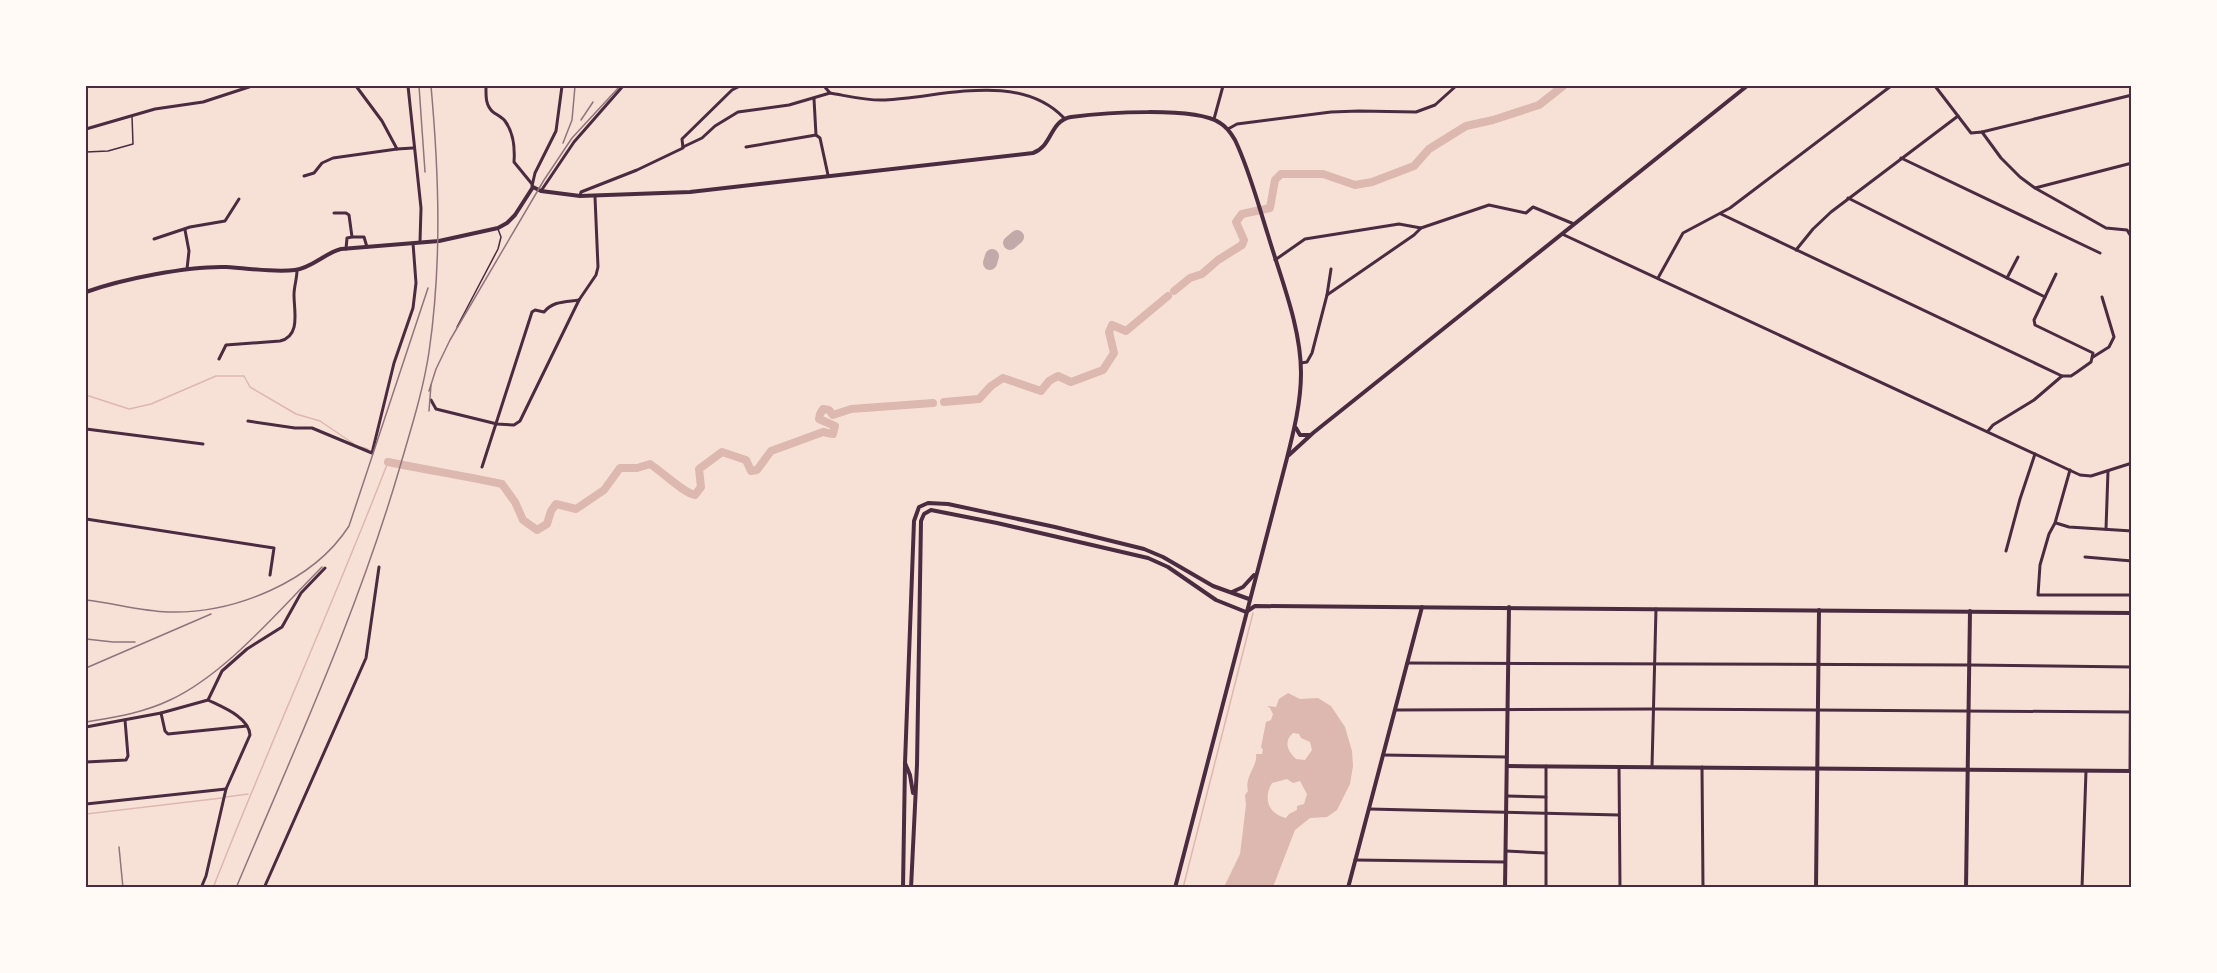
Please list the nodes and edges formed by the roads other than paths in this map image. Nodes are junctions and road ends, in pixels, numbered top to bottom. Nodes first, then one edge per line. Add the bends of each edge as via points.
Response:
1 (252, 86) edge
2 (356, 86) edge
3 (408, 86) edge
4 (486, 86) edge
5 (562, 86) edge
6 (623, 86) edge
7 (740, 86) edge
8 (824, 86) edge
9 (1223, 86) edge
10 (1456, 86) edge
11 (1747, 86) edge
12 (1891, 86) edge
13 (1935, 86) edge
14 (830, 93) junction
15 (2132, 95) edge
16 (814, 99) junction
17 (132, 115) junction
18 (1958, 116) junction
19 (1064, 118) junction
20 (1214, 119) junction
21 (86, 129) edge
22 (1228, 129) junction
23 (1982, 132) junction
24 (816, 135) junction
25 (746, 147) dead end
26 (413, 148) junction
27 (682, 148) junction
28 (397, 149) junction
29 (86, 152) edge
30 (1901, 158) junction
31 (2132, 163) edge
32 (304, 176) dead end
33 (828, 176) junction
34 (532, 186) junction
35 (2035, 188) junction
36 (541, 191) junction
37 (580, 196) junction
38 (595, 197) junction
39 (1848, 198) junction
40 (239, 199) dead end
41 (334, 213) dead end
42 (1721, 214) junction
43 (1574, 224) junction
44 (498, 228) junction
45 (1421, 228) junction
46 (185, 230) junction
47 (1562, 234) junction
48 (352, 237) junction
49 (2132, 238) edge
50 (154, 239) dead end
51 (413, 243) junction
52 (420, 243) junction
53 (367, 247) junction
54 (346, 249) junction
55 (1796, 250) junction
56 (2100, 253) dead end
57 (2018, 257) dead end
58 (1275, 260) junction
59 (1331, 269) dead end
60 (186, 270) junction
61 (297, 270) junction
62 (2056, 274) dead end
63 (1658, 278) junction
64 (2007, 278) junction
65 (86, 292) edge
66 (1327, 295) junction
67 (2045, 297) junction
68 (2102, 297) dead end
69 (579, 300) junction
70 (457, 327) dead end
71 (2093, 357) junction
72 (219, 359) dead end
73 (1301, 363) junction
74 (2062, 376) junction
75 (431, 400) dead end
76 (248, 421) dead end
77 (497, 424) junction
78 (1296, 424) junction
79 (86, 429) edge
80 (1988, 431) junction
81 (1313, 434) junction
82 (203, 444) dead end
83 (2036, 454) junction
84 (1287, 458) junction
85 (2132, 462) edge
86 (482, 467) dead end
87 (2070, 470) junction
88 (2108, 470) junction
89 (918, 509) junction
90 (924, 514) junction
91 (998, 515) junction
92 (86, 519) edge
93 (997, 523) junction
94 (2055, 523) junction
95 (1055, 527) junction
96 (2106, 529) junction
97 (2132, 531) edge
98 (1054, 537) junction
99 (2006, 551) dead end
100 (2085, 556) dead end
101 (2132, 561) edge
102 (379, 567) dead end
103 (325, 568) dead end
104 (1256, 572) junction
105 (270, 575) dead end
106 (1230, 593) junction
107 (2132, 596) edge
108 (1249, 599) junction
109 (1255, 606) junction
110 (1422, 607) junction
111 (1509, 607) junction
112 (1656, 609) junction
113 (1820, 610) junction
114 (1970, 611) junction
115 (1246, 612) junction
116 (2131, 613) edge
117 (1407, 663) junction
118 (1509, 663) junction
119 (1656, 664) junction
120 (1969, 665) junction
121 (1818, 666) junction
122 (2131, 667) edge
123 (208, 700) junction
124 (1508, 709) junction
125 (1654, 709) junction
126 (1394, 710) junction
127 (1818, 710) junction
128 (1968, 711) junction
129 (2131, 712) edge
130 (161, 713) junction
131 (124, 720) junction
132 (247, 726) junction
133 (86, 727) edge
134 (1383, 755) junction
135 (1507, 757) junction
136 (86, 762) edge
137 (905, 763) junction
138 (1507, 766) junction
139 (1546, 766) junction
140 (1619, 767) junction
141 (1652, 767) junction
142 (1702, 767) junction
143 (1817, 768) junction
144 (1967, 769) junction
145 (2086, 771) junction
146 (2131, 771) edge
147 (226, 789) junction
148 (1507, 796) junction
149 (1546, 797) junction
150 (914, 800) junction
151 (86, 804) edge
152 (1369, 809) junction
153 (1507, 811) junction
154 (1546, 813) junction
155 (1619, 814) junction
156 (1506, 851) junction
157 (1546, 853) junction
158 (1355, 860) junction
159 (1505, 862) junction
160 (201, 888) edge
161 (264, 888) edge
162 (903, 888) edge
163 (911, 888) edge
164 (1175, 888) edge
165 (1348, 888) edge
166 (1505, 888) edge
167 (1546, 888) edge
168 (1620, 888) edge
169 (1703, 888) edge
170 (1816, 888) edge
171 (1966, 888) edge
172 (2082, 888) edge

1 - 17 street via 203,102
2 - 28 street
3 - 26 street
4 - 34 street via 486,102 512,134 514,162
5 - 34 street via 556,131
6 - 36 street via 574,142
7 - 27 street via 682,139
8 - 14 street
9 - 20 street
10 - 22 street via 1435,105 1416,112 1331,112 1237,124
11 - 43 street
12 - 42 street
13 - 18 street
14 - 16 street
14 - 19 street via 882,100 1013,91 1044,101
15 - 23 street
16 - 24 street
16 - 27 street via 738,112
17 - 21 street
17 - 29 lane via 133,144
18 - 23 street via 1971,134
18 - 30 street
19 - 20 street via 1151,113
19 - 33 street via 1043,147 1033,153
20 - 22 street
22 - 58 street via 1237,145
23 - 35 street via 2001,158
24 - 25 street
24 - 33 street
26 - 28 street
26 - 52 street via 421,208
27 - 37 street via 581,192
28 - 32 street via 333,158
30 - 39 street
30 - 56 street
31 - 35 street
33 - 38 street via 690,192
34 - 36 street
34 - 44 street via 515,215
35 - 49 street via 2106,228 2127,230
36 - 37 street
37 - 38 street
38 - 69 street via 598,267
39 - 55 street
39 - 64 street
40 - 46 street via 225,221
41 - 48 street via 349,214
42 - 55 street
42 - 63 street via 1683,233
43 - 45 street via 1533,207 1526,213 1489,205
43 - 47 street
44 - 52 street
44 - 70 lane via 498,249
45 - 58 street via 1400,224 1305,239
45 - 66 street
46 - 50 street
46 - 60 street via 189,251
47 - 63 street
47 - 81 street
48 - 53 street via 364,237
48 - 54 street via 348,238
51 - 52 street
51 - 53 street
51 - 76 street via 413,308 394,363 372,453 312,428
53 - 54 street
54 - 61 street via 329,253
55 - 74 street
57 - 64 street
58 - 73 street
59 - 66 street
60 - 61 street
60 - 65 street
61 - 72 street via 295,328 288,338 225,345
62 - 67 street
63 - 80 street
64 - 67 street
66 - 73 street via 1312,353 1307,362
67 - 71 street via 2035,325 2092,351
68 - 71 street via 2114,337 2109,346
69 - 77 street via 520,421 514,425
69 - 77 street via 554,303 544,312 532,312
71 - 74 street via 2073,375
73 - 78 street
74 - 80 street
75 - 77 street via 436,409
77 - 86 street
78 - 81 street via 1300,435
78 - 84 street
79 - 82 street
80 - 83 street
81 - 84 street
83 - 87 street
83 - 99 street
84 - 104 street
85 - 88 street
87 - 88 street via 2084,476
87 - 94 street
88 - 96 street
89 - 90 street
89 - 91 street via 932,503
89 - 137 street via 914,521
90 - 93 street via 935,510
90 - 150 street
91 - 93 street
91 - 95 street
92 - 105 street via 274,548
93 - 98 street
94 - 96 street
94 - 107 street via 2040,565 2038,595
95 - 98 street
95 - 106 street via 1151,551
96 - 97 street
98 - 115 street via 1148,558 1216,600
100 - 101 street
102 - 161 street via 366,658
103 - 123 street via 301,593 282,627 222,671
104 - 106 street via 1244,587
104 - 108 street
106 - 108 street
108 - 109 street
108 - 115 street
109 - 110 street
109 - 115 street
110 - 111 street
110 - 117 street
111 - 112 street
111 - 118 street
112 - 113 street
112 - 119 street
113 - 114 street
113 - 121 street
114 - 116 street
114 - 120 street
115 - 164 street
116 - 122 street
117 - 118 street
117 - 126 street
118 - 119 street
118 - 124 street
119 - 121 street
119 - 125 street
120 - 121 street
120 - 122 street
120 - 128 street
121 - 127 street
122 - 129 street
123 - 130 street
123 - 132 street
124 - 125 street
124 - 126 street
124 - 135 street
125 - 127 street
125 - 141 street
126 - 134 street
127 - 128 street
127 - 143 street
128 - 129 street
128 - 144 street
129 - 146 street
130 - 131 street
130 - 132 street via 168,734
131 - 133 street
131 - 136 street via 126,760
132 - 147 street via 250,735
134 - 135 street
134 - 152 street
135 - 138 street
137 - 150 street
137 - 162 street
138 - 139 street
138 - 148 street
139 - 140 street
139 - 149 street
140 - 141 street
140 - 155 street
141 - 142 street
142 - 143 street
142 - 169 street
143 - 144 street
143 - 170 street
144 - 145 street
144 - 171 street
145 - 146 street
145 - 172 street
147 - 151 street
147 - 160 street
148 - 149 street
148 - 153 street
149 - 154 street
150 - 163 street
152 - 153 street
152 - 158 street
153 - 154 street
153 - 156 street
154 - 155 street
154 - 157 street
155 - 168 street
156 - 157 street
156 - 159 street
157 - 167 street
158 - 159 street
158 - 165 street
159 - 166 street

